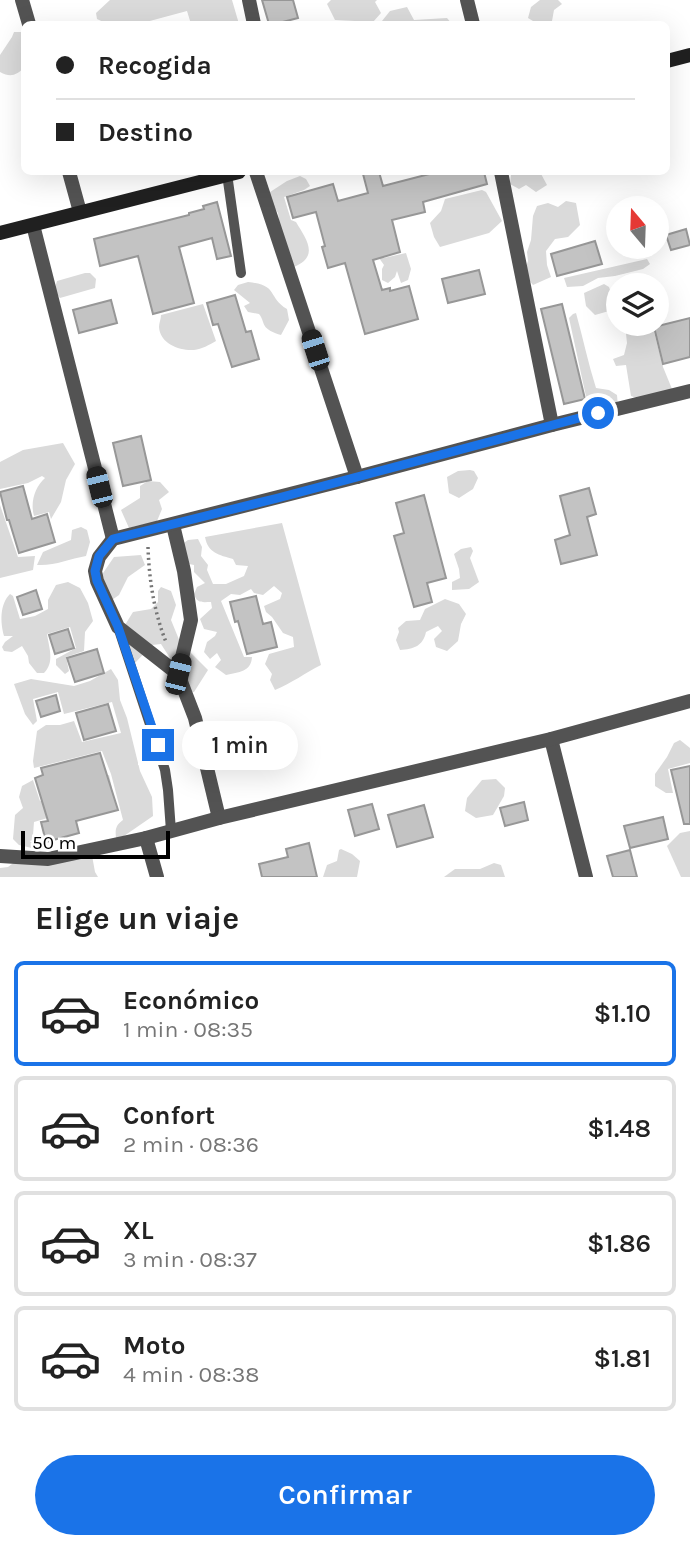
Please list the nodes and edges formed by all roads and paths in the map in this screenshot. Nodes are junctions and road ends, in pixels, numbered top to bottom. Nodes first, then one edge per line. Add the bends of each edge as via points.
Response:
1 (22, 0) edge
2 (249, 0) edge
3 (467, 0) edge
4 (28, 21) edge
5 (253, 21) edge
6 (472, 21) edge
7 (690, 55) edge
8 (670, 60) edge
9 (70, 175) edge
10 (225, 175) edge
11 (233, 175) edge
12 (257, 175) edge
13 (501, 175) edge
14 (80, 212) junction
15 (33, 225) junction
16 (0, 233) edge
17 (241, 273) dead end
18 (690, 391) edge
19 (552, 425) junction
20 (357, 477) junction
21 (173, 525) junction
22 (148, 531) junction
23 (113, 539) junction
24 (118, 627) junction
25 (178, 674) junction
26 (690, 701) edge
27 (551, 739) junction
28 (219, 818) junction
29 (171, 831) junction
30 (146, 838) junction
31 (0, 856) edge
32 (157, 877) edge
33 (586, 877) edge

1 - 4 street
2 - 5 street
3 - 6 street
7 - 8 street
9 - 14 street
10 - 14 street
11 - 17 lane
12 - 20 street
13 - 19 street
14 - 15 street
15 - 16 street
15 - 23 street
18 - 19 street
19 - 20 street
20 - 21 street
21 - 22 street
21 - 25 street via 191,620
22 - 23 street
22 - 25 path via 148,570 159,625
23 - 24 street via 99,556 95,571
24 - 25 street
24 - 29 lane via 165,770
25 - 28 street via 195,718
26 - 27 street
27 - 28 street
27 - 33 street
28 - 29 street
29 - 30 street
30 - 31 street via 48,859
30 - 32 street

